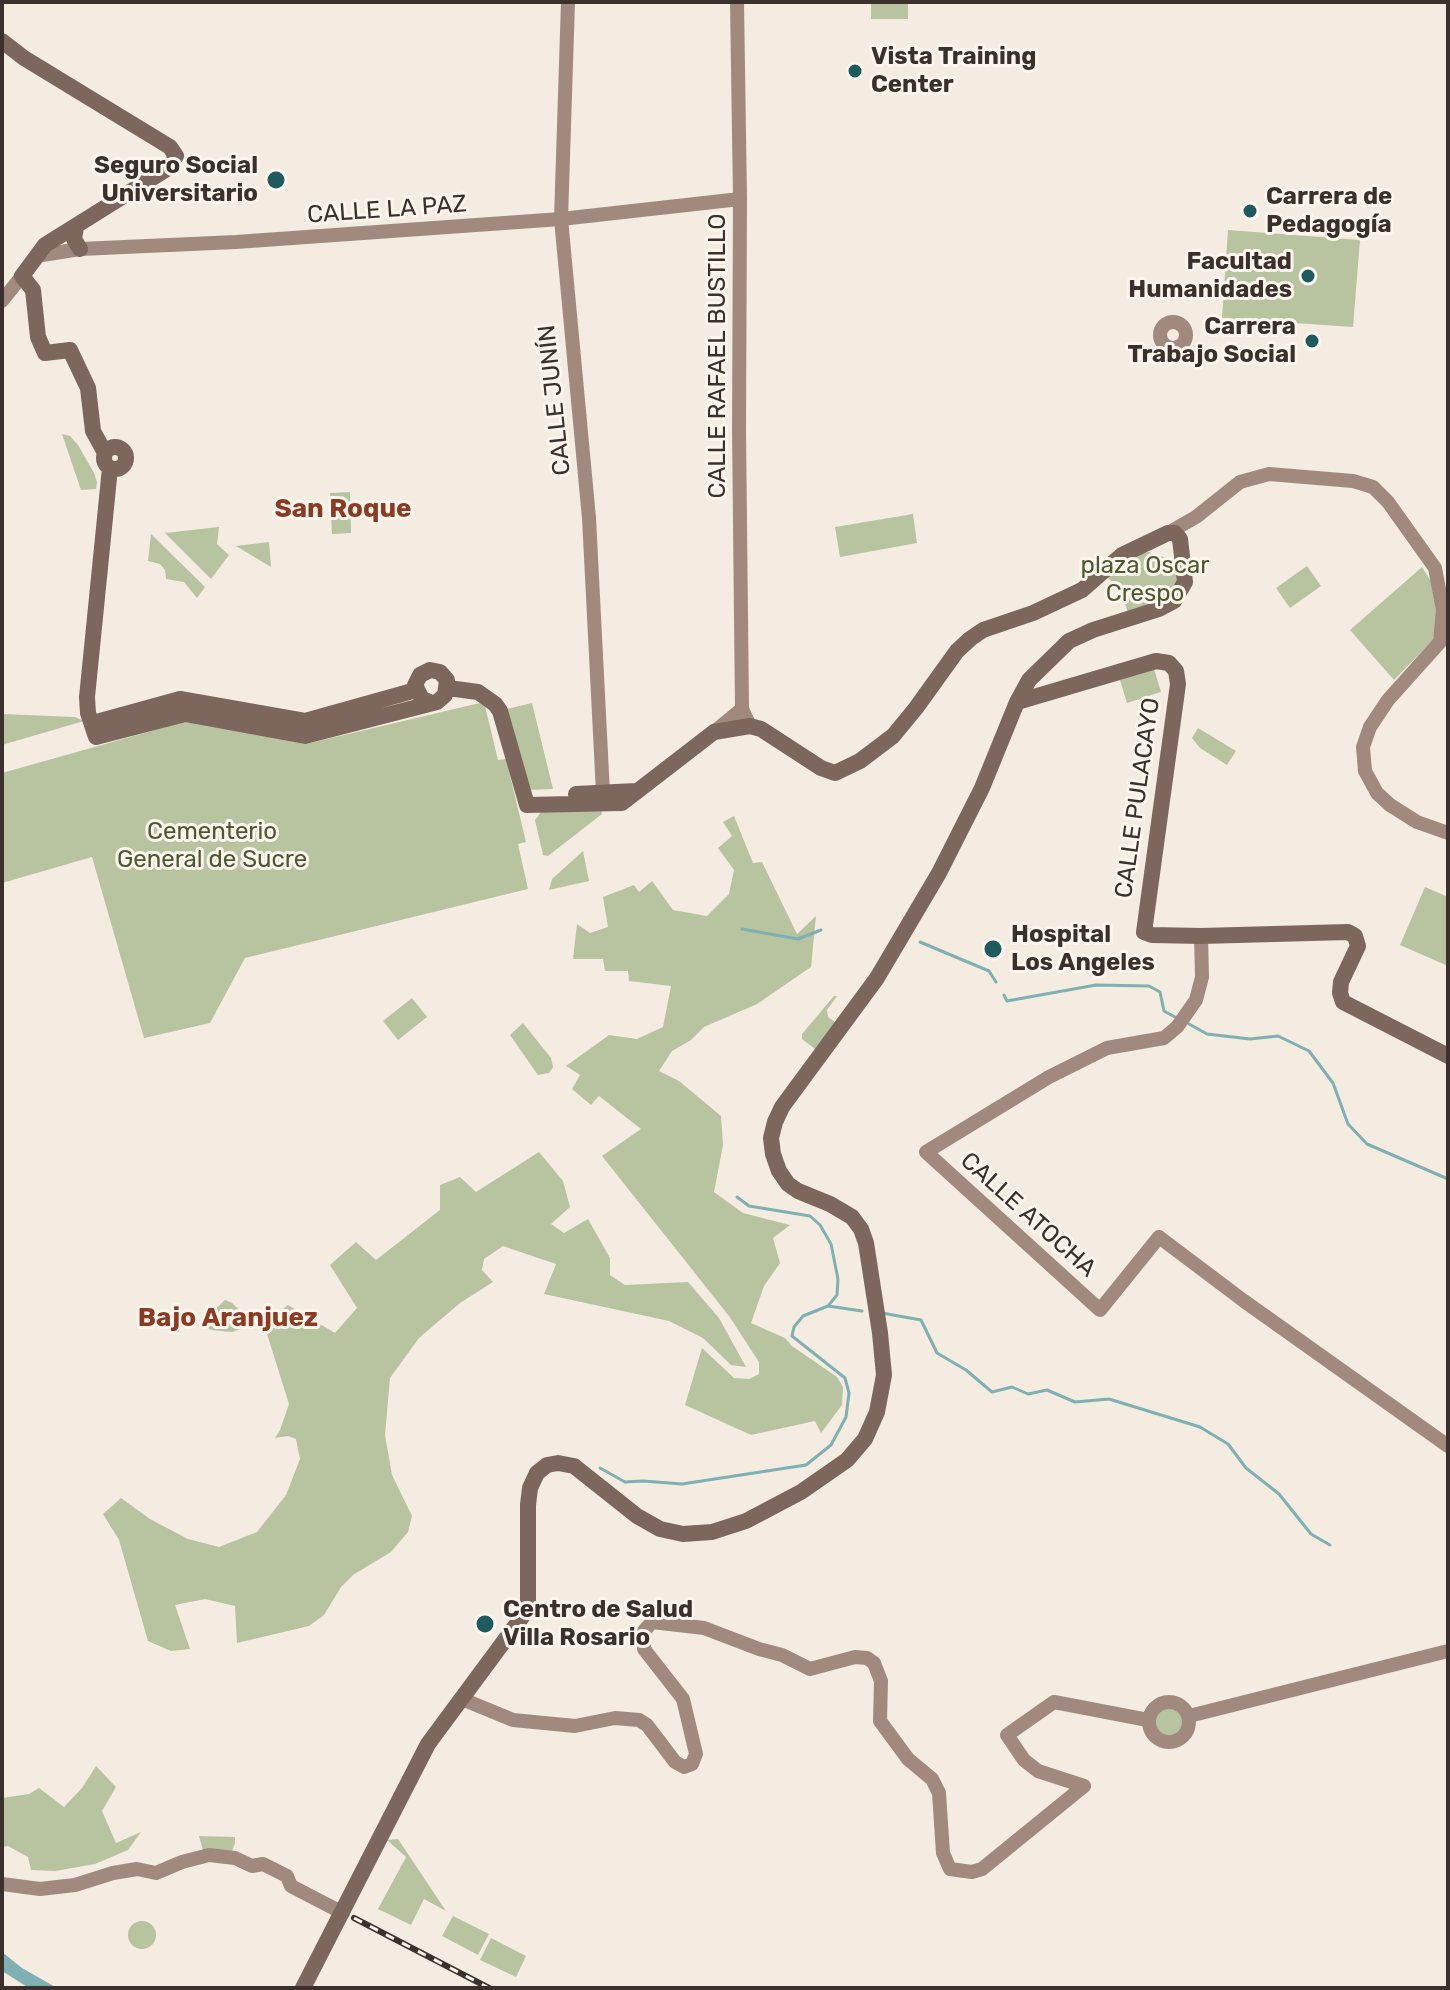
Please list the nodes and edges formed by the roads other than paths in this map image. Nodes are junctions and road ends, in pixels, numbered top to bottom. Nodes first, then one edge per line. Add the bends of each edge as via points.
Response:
1 (568, 2) edge
2 (737, 2) edge
3 (2, 41) edge
4 (740, 199) junction
5 (561, 219) junction
6 (76, 227) junction
7 (80, 249) junction
8 (36, 256) junction
9 (22, 276) junction
10 (2, 301) edge
11 (1170, 540) junction
12 (448, 688) junction
13 (416, 690) junction
14 (1017, 702) junction
15 (432, 703) junction
16 (742, 709) junction
17 (750, 726) junction
18 (94, 730) junction
19 (714, 732) junction
20 (638, 791) junction
21 (603, 793) junction
22 (526, 800) junction
23 (1448, 833) edge
24 (1201, 936) junction
25 (1448, 1056) edge
26 (1448, 1446) edge
27 (1448, 1651) edge
28 (462, 1699) junction
29 (1189, 1716) junction
30 (1148, 1720) junction
31 (2, 1884) edge
32 (343, 1913) junction
33 (305, 1986) edge

1 - 5 street, CALLE JUNÍN
2 - 4 street, CALLE RAFAEL BUSTILLO
3 - 6 main road via 170,147 176,156 170,167
4 - 5 street, CALLE LA PAZ
4 - 16 street, CALLE RAFAEL BUSTILLO
5 - 7 street, CALLE LA PAZ
5 - 21 street, CALLE JUNÍN via 592,562
6 - 7 main road via 74,239
6 - 8 main road
7 - 8 street, CALLE LA PAZ
8 - 9 main road
9 - 10 street
9 - 18 main road via 33,290 45,353 70,350 88,388 93,431 107,461 87,697
11 - 14 main road via 1185,571 1174,601 1069,641 1029,680
11 - 17 main road via 1134,549 1082,590 970,639 893,736 835,773
11 - 23 street via 1250,477 1353,481 1373,487 1388,502 1435,568 1442,600 1440,642 1370,727 1363,747 1365,771 1390,805
12 - 13 main road via 444,676 430,670 420,675
12 - 15 main road
12 - 22 main road via 478,692 500,711
13 - 15 main road
13 - 18 main road via 305,721 180,699
14 - 24 main road, CALLE PULACAYO via 1156,661 1169,663 1176,671 1177,700 1144,932
14 - 28 main road via 939,873 877,978 782,1107 771,1138 788,1184 852,1217 866,1243 884,1375 865,1439 847,1460 801,1492 712,1532 660,1529 574,1466 547,1465 530,1488 528,1603
15 - 18 main road via 305,736 185,714
16 - 17 street
16 - 19 street
17 - 19 main road
19 - 20 main road
20 - 21 main road
20 - 22 main road via 622,803
21 - 22 main road
24 - 25 main road via 1348,932 1358,946 1341,982 1343,1002
24 - 26 street, CALLE ATOCHA via 1202,977 1196,1000 1164,1038 1107,1048 926,1152 1100,1310 1159,1237
27 - 29 street
28 - 30 street via 513,1720 575,1726 615,1718 639,1720 684,1767 696,1754 683,1699 644,1649 644,1631 652,1622 704,1628 810,1669 867,1658 881,1681 880,1721 939,1793 943,1853 950,1869 972,1872 1084,1786 1038,1771 1007,1735 1054,1702
28 - 32 main road via 428,1744
29 - 30 street via 1180,1705 1167,1702 1154,1708
29 - 30 street via 1184,1736 1172,1742 1154,1737
31 - 32 street via 40,1889 75,1885 137,1869 156,1873 209,1855 263,1864 287,1876 291,1886
32 - 33 main road

